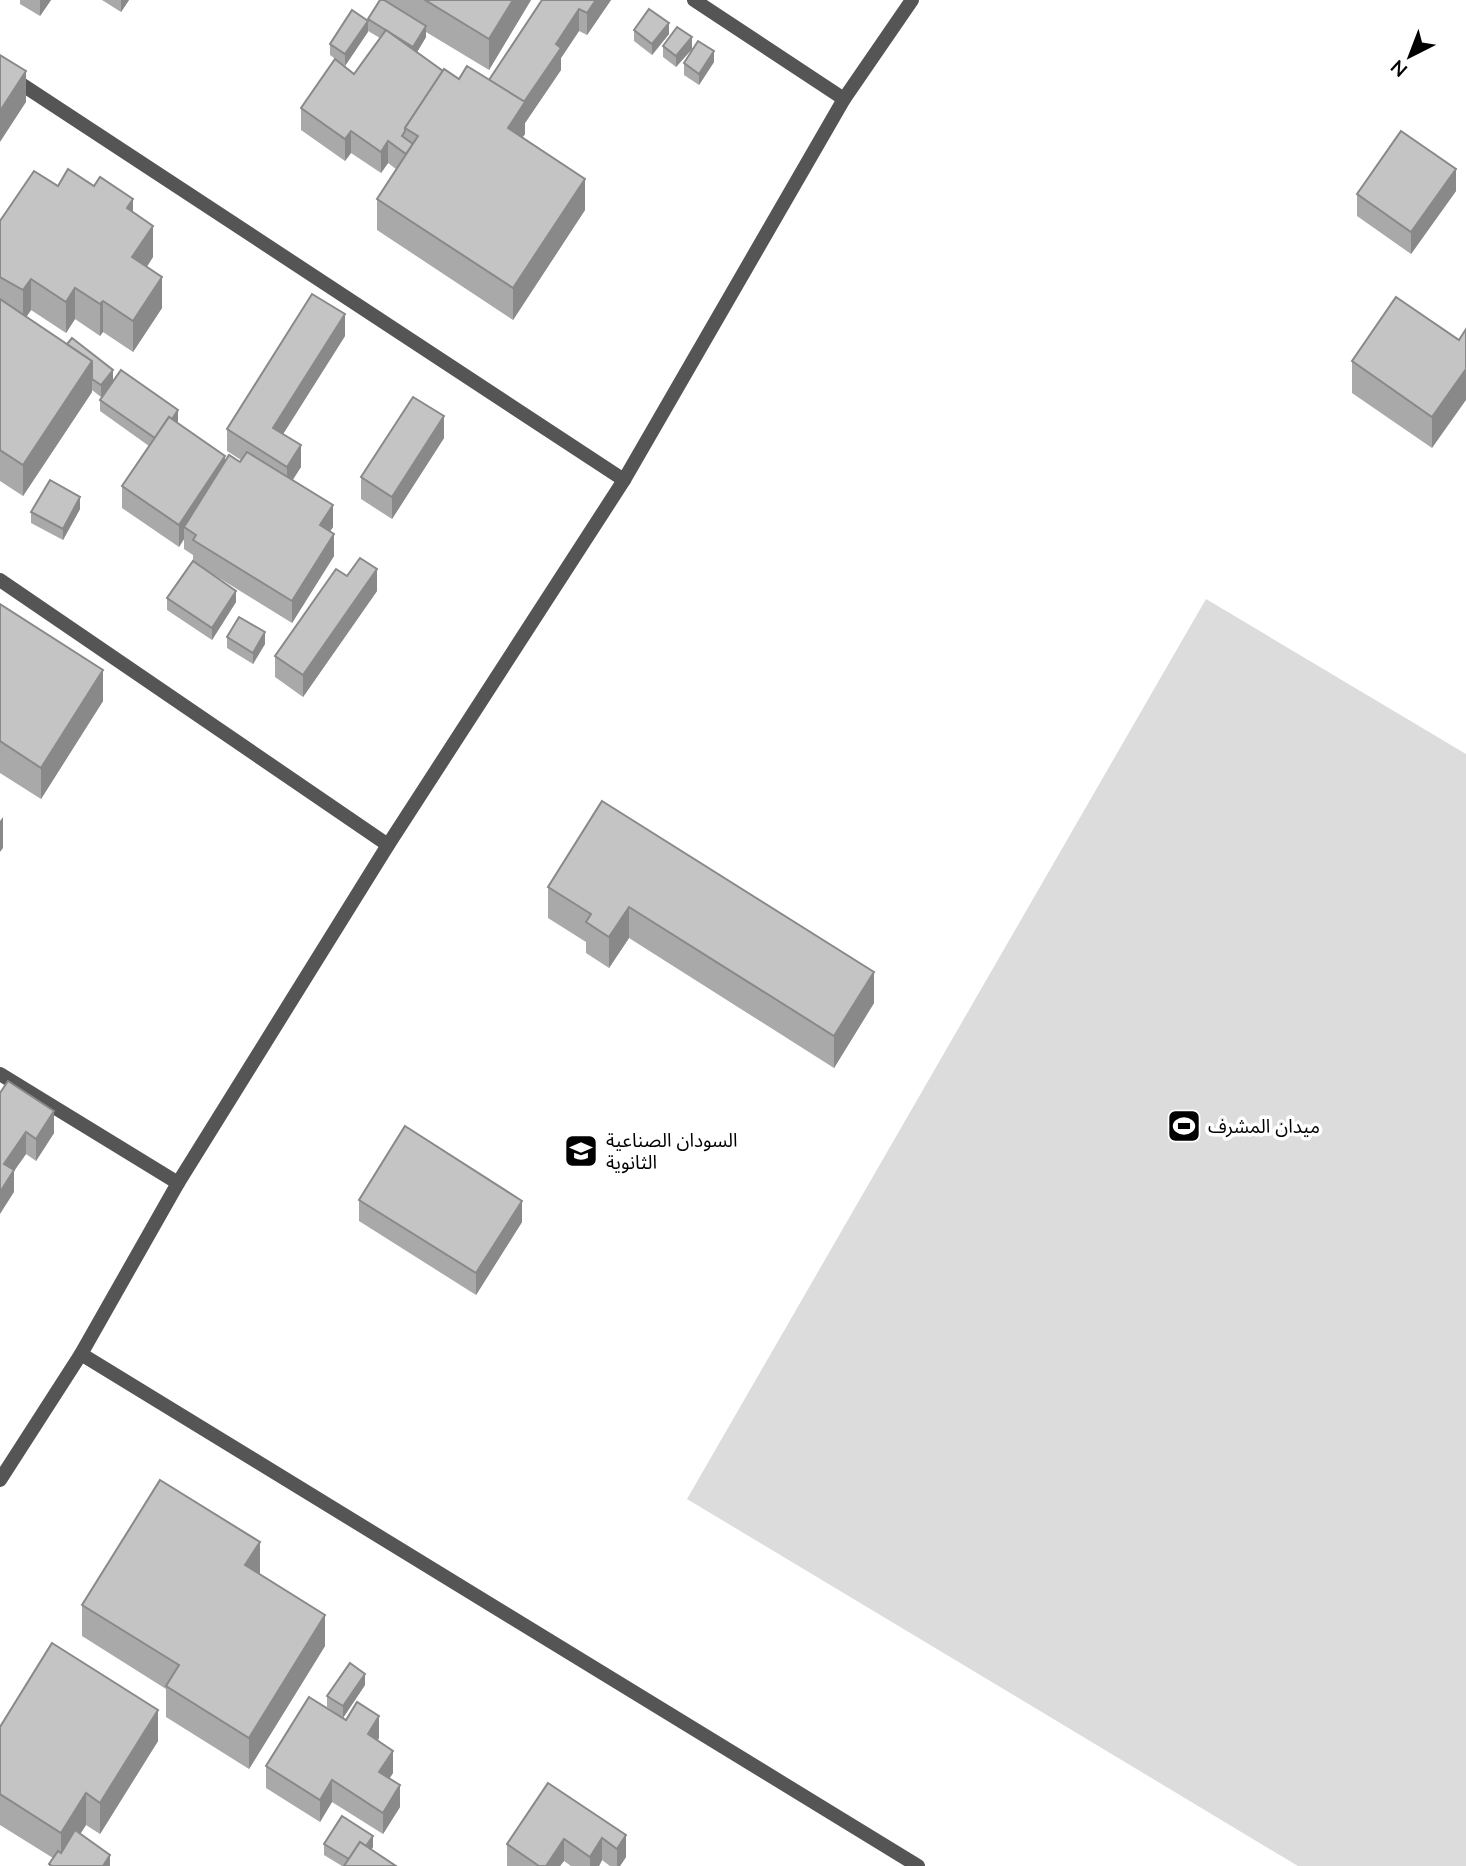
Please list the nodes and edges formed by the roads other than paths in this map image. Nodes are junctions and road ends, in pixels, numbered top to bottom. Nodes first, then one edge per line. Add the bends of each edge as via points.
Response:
1 (694, 0) edge
2 (912, 0) edge
3 (0, 70) edge
4 (844, 99) junction
5 (624, 480) junction
6 (0, 579) edge
7 (388, 845) junction
8 (0, 1074) edge
9 (178, 1184) junction
10 (81, 1354) junction
11 (0, 1480) edge
12 (919, 1866) edge

1 - 4 street
2 - 4 street
3 - 5 street
4 - 5 street
5 - 7 street
6 - 7 street
7 - 9 street
8 - 9 street
9 - 10 street
10 - 11 street
10 - 12 street

